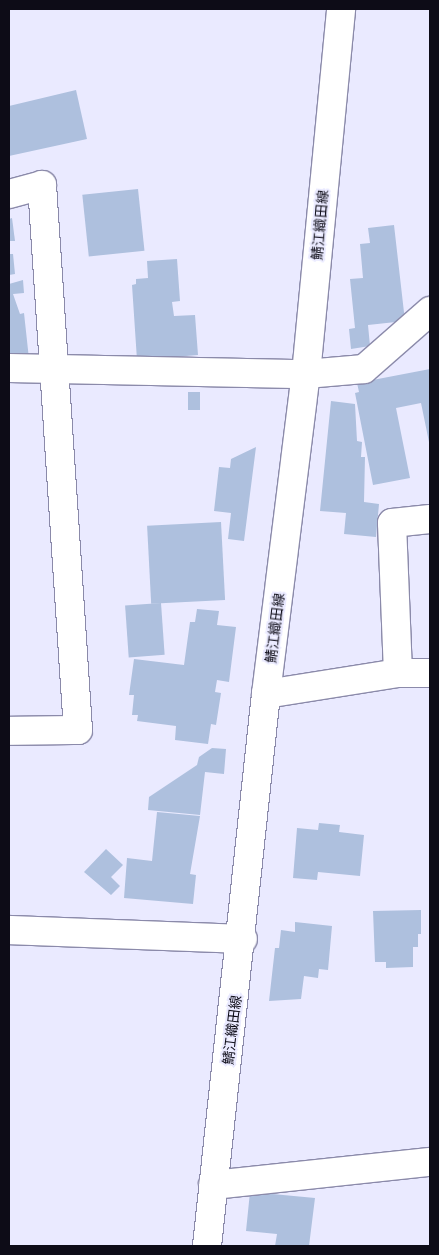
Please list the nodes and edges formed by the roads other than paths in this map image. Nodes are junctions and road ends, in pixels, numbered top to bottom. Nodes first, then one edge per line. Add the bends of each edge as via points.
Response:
1 (340, 9) edge
2 (9, 194) edge
3 (430, 311) edge
4 (9, 368) edge
5 (51, 370) junction
6 (306, 374) junction
7 (430, 518) edge
8 (398, 673) junction
9 (430, 673) edge
10 (266, 694) junction
11 (9, 731) edge
12 (9, 930) edge
13 (243, 939) junction
14 (430, 1162) edge
15 (213, 1185) junction
16 (207, 1246) edge

1 - 6 street, 鯖江織田線
2 - 5 street via 42,185
3 - 6 street via 364,369
4 - 5 street
5 - 6 street
5 - 11 street via 78,730
6 - 10 street, 鯖江織田線
7 - 8 street via 392,523
8 - 9 street
8 - 10 street
10 - 13 street, 鯖江織田線
12 - 13 street
13 - 15 street, 鯖江織田線
14 - 15 street
15 - 16 street, 鯖江織田線

